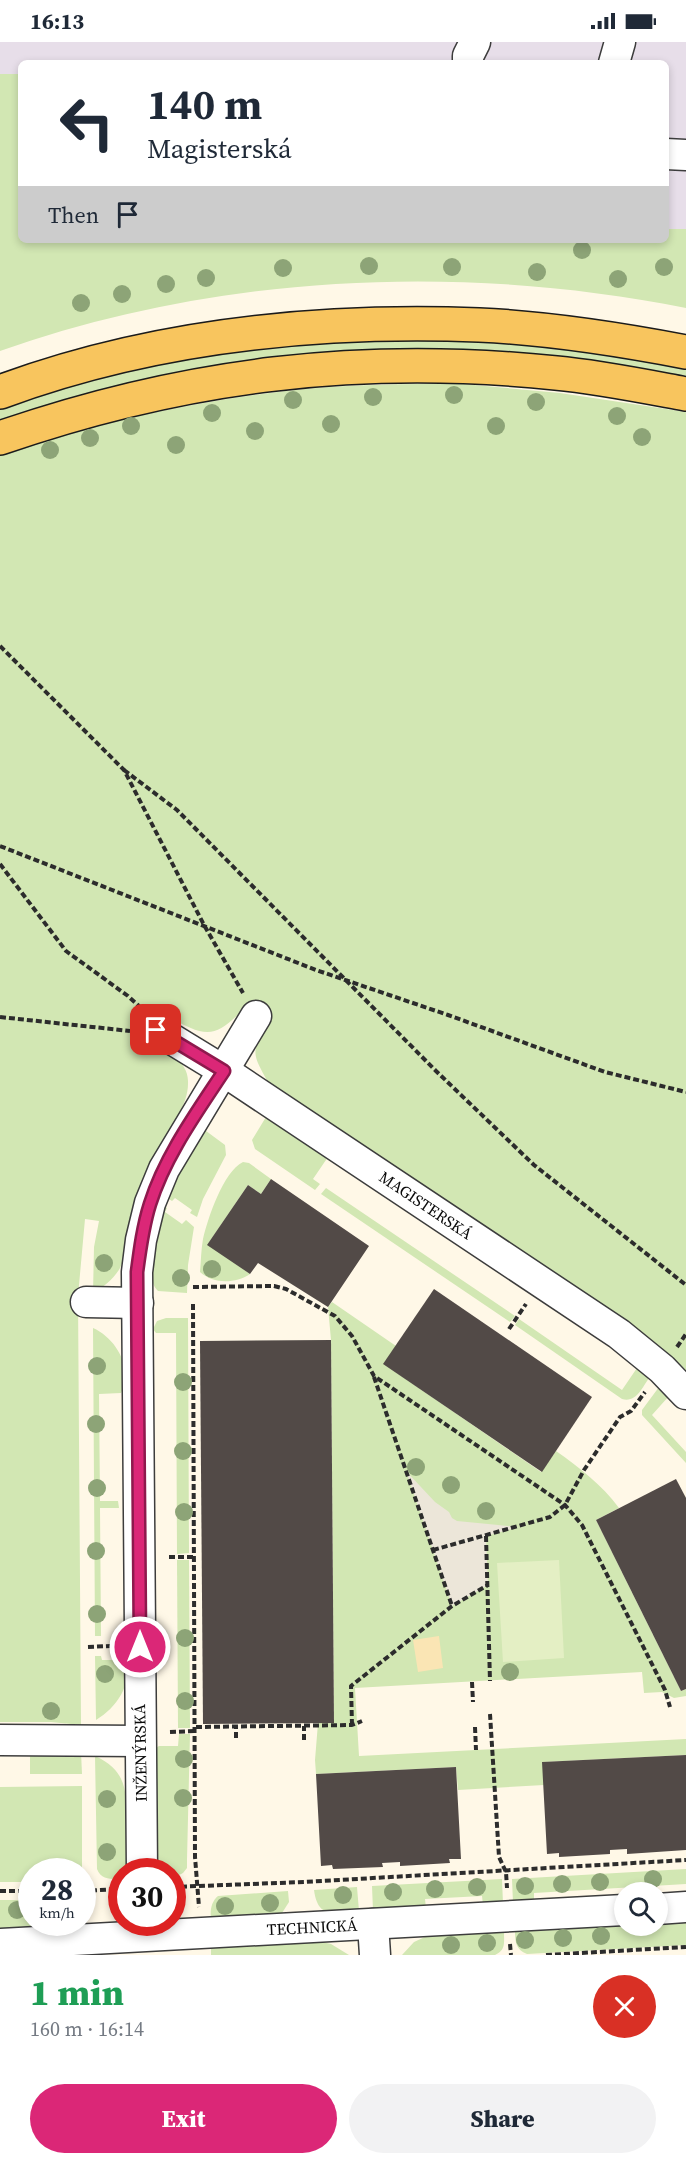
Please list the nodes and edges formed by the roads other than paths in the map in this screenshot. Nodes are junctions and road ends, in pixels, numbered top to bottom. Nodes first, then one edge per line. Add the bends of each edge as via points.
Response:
1 (475, 42) edge
2 (620, 42) edge
3 (468, 60) edge
4 (615, 60) edge
5 (669, 154) edge
6 (686, 155) edge
7 (686, 352) edge
8 (0, 392) edge
9 (686, 394) edge
10 (0, 438) edge
11 (256, 1016) road end
12 (145, 1024) road end
13 (224, 1071) junction
14 (86, 1302) dead end
15 (138, 1303) junction
16 (686, 1395) edge
17 (151, 1736) junction
18 (0, 1740) edge
19 (143, 1858) edge
20 (686, 1907) edge
21 (668, 1908) edge
22 (614, 1911) edge
23 (373, 1924) junction
24 (145, 1938) edge
25 (0, 1944) edge
26 (375, 1955) edge

1 - 3 street
2 - 4 street
5 - 6 street
7 - 8 main road via 563,332 480,325 335,326 258,333 117,357
9 - 10 main road via 558,373 406,365 337,367 181,387 104,405
11 - 13 street, INŽENÝRSKÁ
12 - 13 street, MAGISTERSKÁ
13 - 15 street, INŽENÝRSKÁ via 164,1169 150,1203 137,1272
13 - 16 street, MAGISTERSKÁ via 619,1334 662,1369
14 - 15 street
15 - 17 street, INŽENÝRSKÁ
17 - 18 street
17 - 19 street, INŽENÝRSKÁ
20 - 21 street
22 - 23 street, TECHNICKÁ
23 - 24 street, TECHNICKÁ
23 - 26 street
24 - 25 street, TECHNICKÁ

